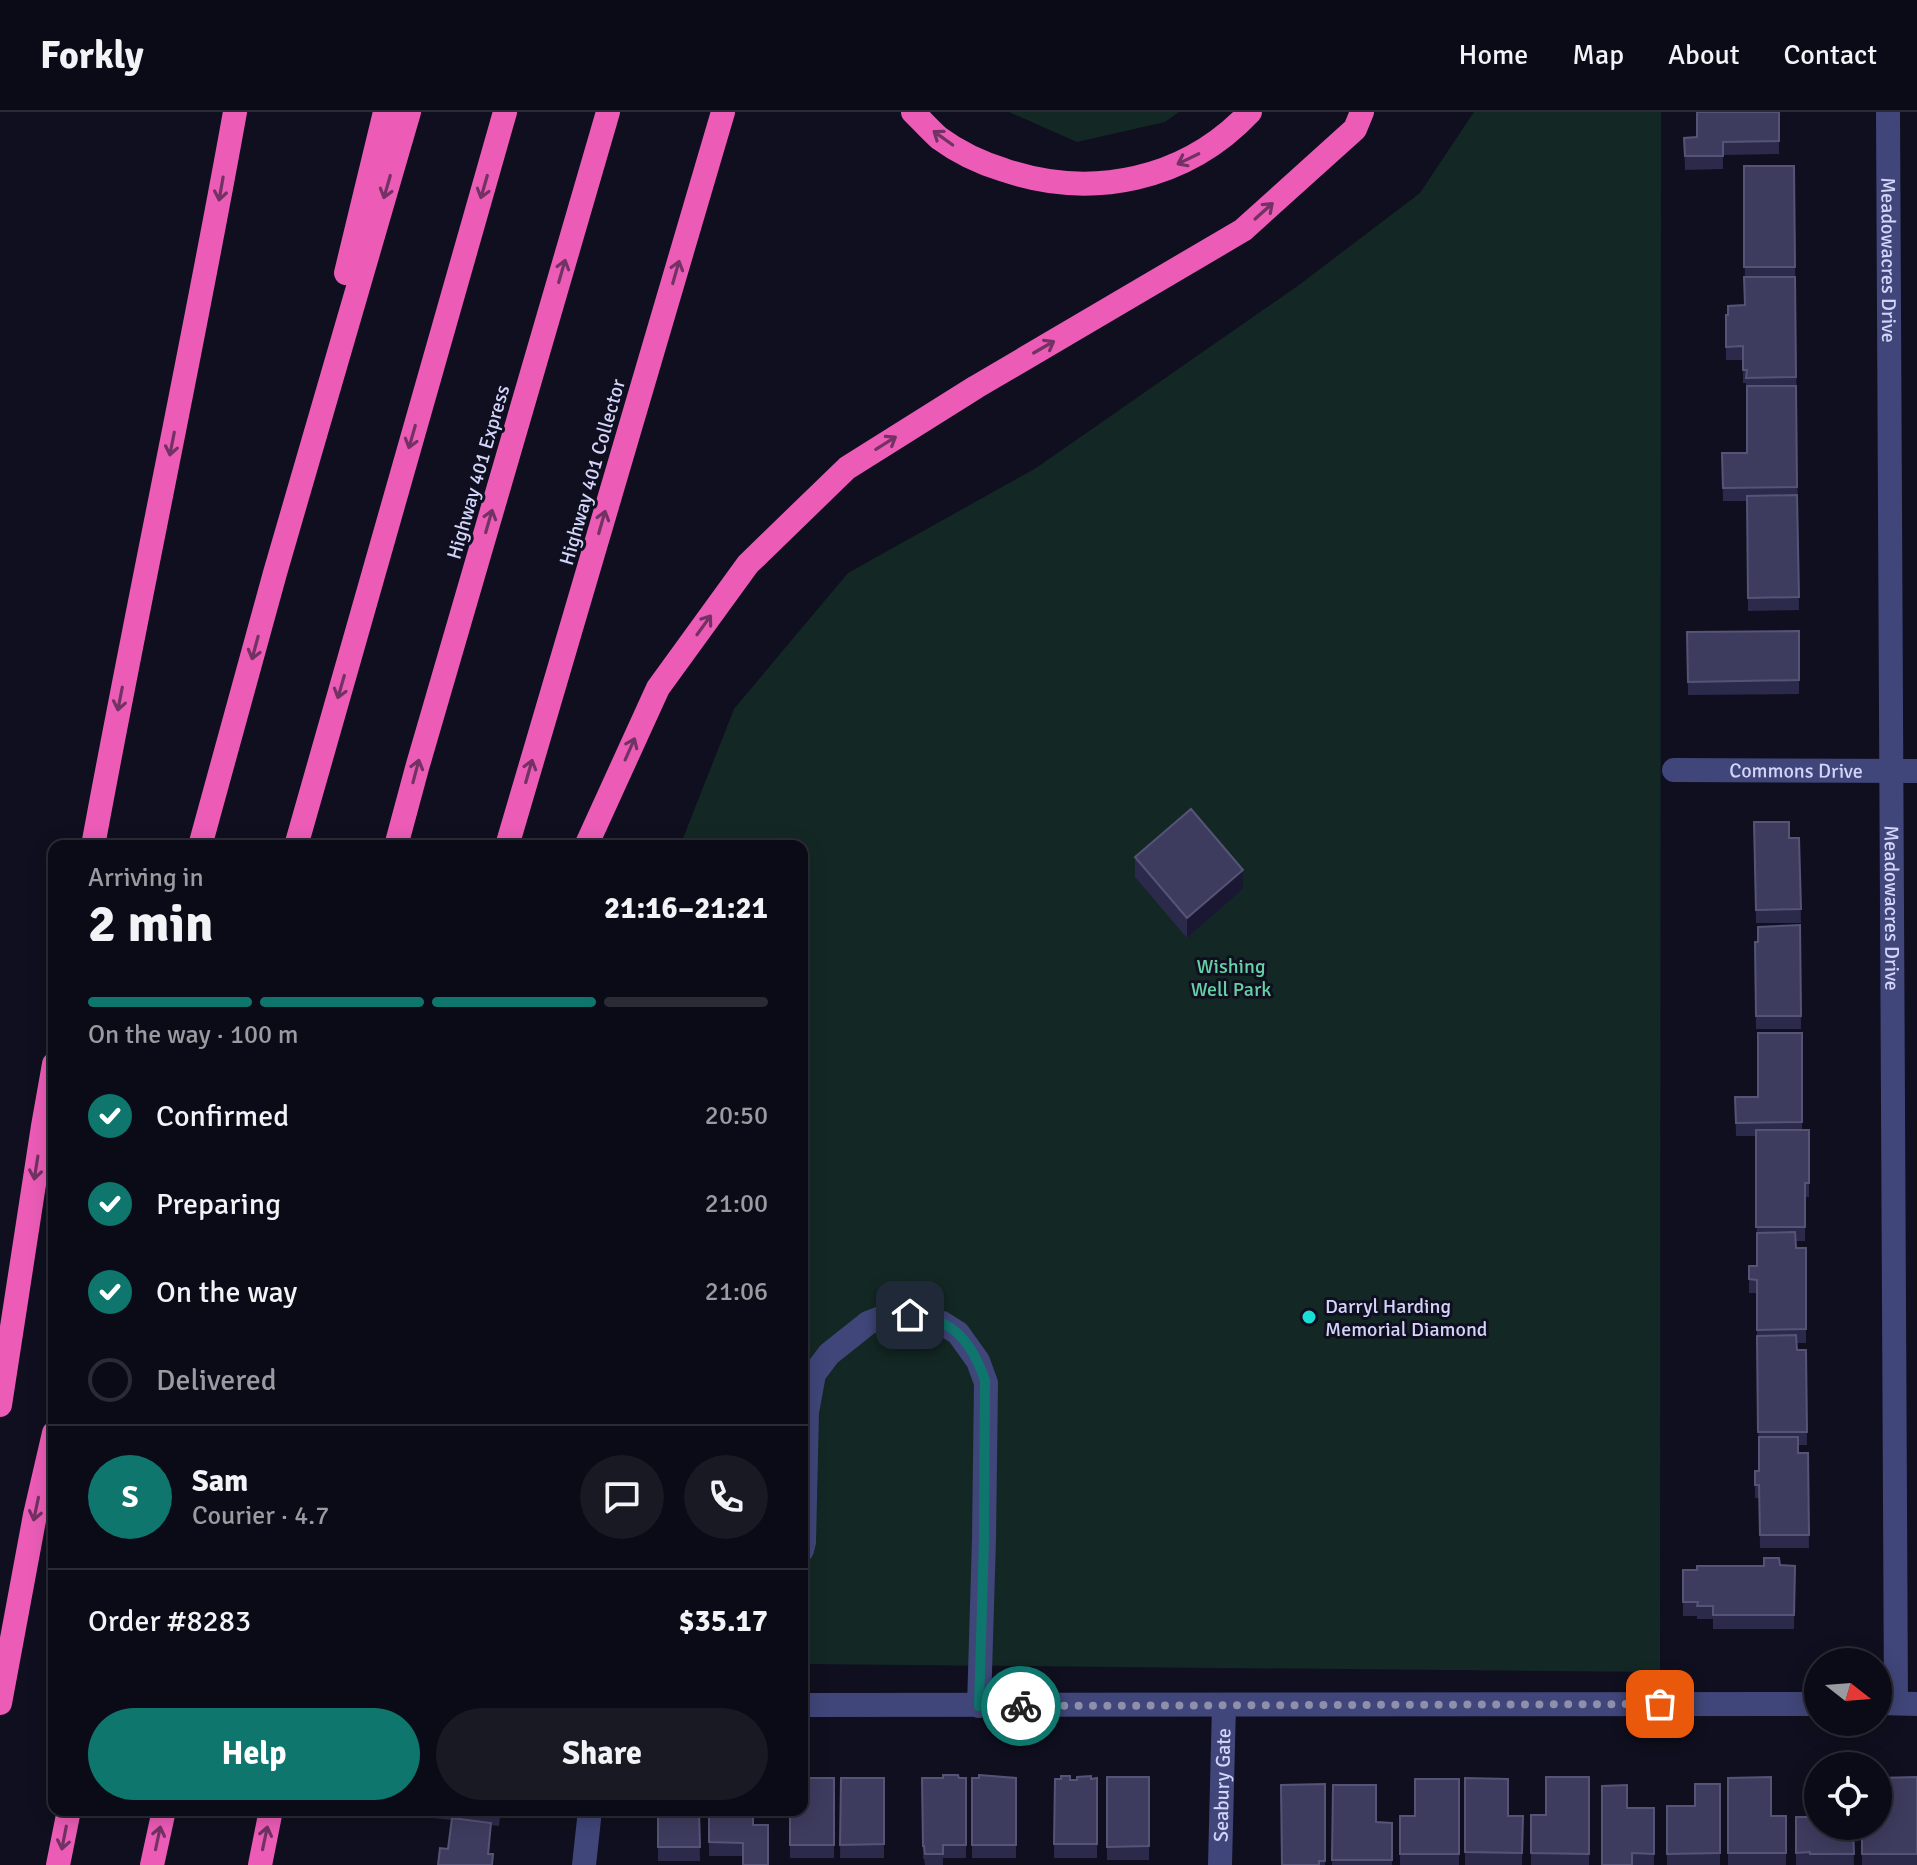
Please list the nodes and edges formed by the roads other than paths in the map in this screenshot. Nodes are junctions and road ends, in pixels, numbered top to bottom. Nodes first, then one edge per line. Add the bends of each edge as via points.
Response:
1 (235, 112) edge
2 (385, 112) edge
3 (409, 112) edge
4 (505, 112) edge
5 (608, 112) edge
6 (723, 112) edge
7 (913, 112) edge
8 (1250, 112) edge
9 (1362, 112) edge
10 (1888, 112) edge
11 (275, 573) junction
12 (1674, 770) dead end
13 (1891, 771) junction
14 (1917, 771) edge
15 (94, 840) edge
16 (202, 840) edge
17 (298, 840) edge
18 (398, 840) edge
19 (509, 840) edge
20 (589, 840) edge
21 (48, 1102) edge
22 (0, 1405) edge
23 (808, 1407) edge
24 (48, 1459) edge
25 (0, 1703) edge
26 (1897, 1703) edge
27 (1804, 1704) edge
28 (808, 1705) edge
29 (1224, 1705) junction
30 (979, 1706) junction
31 (68, 1816) edge
32 (163, 1816) edge
33 (270, 1816) edge
34 (589, 1816) edge
35 (58, 1865) edge
36 (152, 1865) edge
37 (260, 1865) edge
38 (584, 1865) edge
39 (1220, 1865) edge

1 -> 15 highway
2 - 11 highway
3 -> 11 highway
4 -> 17 highway
18 -> 5 highway, Highway 401 Express
19 -> 6 highway, Highway 401 Collector
8 -> 7 highway via 1221,140 1173,166 1135,179 1079,185 1049,183 980,162 939,138
20 -> 9 highway via 658,688 748,564 847,468 1243,230 1355,129
10 - 13 street, Meadowacres Drive
11 -> 16 highway
12 - 13 street, Commons Drive
13 - 14 street, Commons Drive
13 - 26 street, Meadowacres Drive
21 -> 22 highway
23 - 30 street via 814,1374 829,1354 868,1323 886,1316 942,1323 958,1333 978,1361 986,1383
24 -> 25 highway
27 - 29 street
28 - 30 street
29 - 30 street
29 - 39 street, Seabury Gate
31 -> 35 highway
36 -> 32 highway
37 -> 33 highway
34 - 38 street

